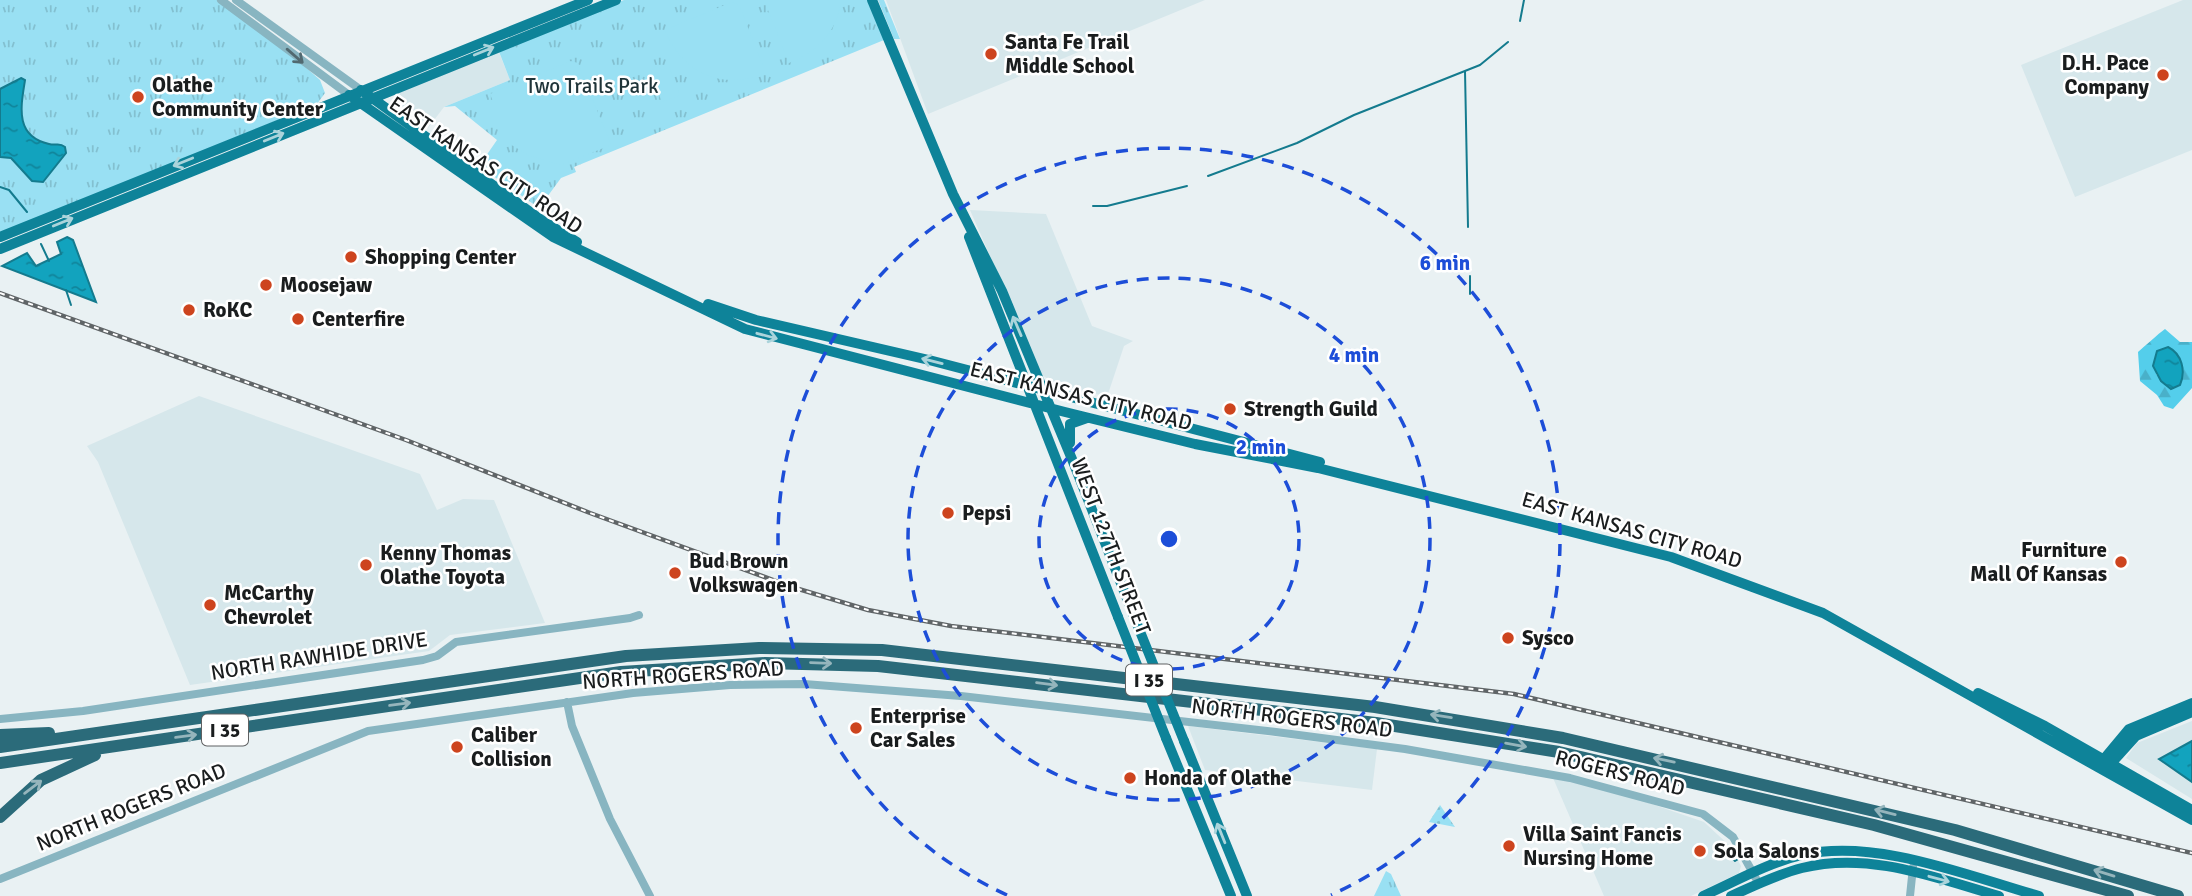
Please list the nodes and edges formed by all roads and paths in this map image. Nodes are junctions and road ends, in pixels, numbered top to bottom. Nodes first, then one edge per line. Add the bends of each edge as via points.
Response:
1 (221, 0) edge
2 (236, 0) edge
3 (588, 0) edge
4 (616, 0) edge
5 (872, 0) edge
6 (360, 90) junction
7 (349, 95) junction
8 (371, 97) junction
9 (359, 102) junction
10 (953, 194) junction
11 (0, 237) edge
12 (0, 249) edge
13 (1016, 358) junction
14 (995, 377) junction
15 (1027, 385) junction
16 (1043, 389) junction
17 (1035, 405) junction
18 (1052, 409) junction
19 (1087, 418) junction
20 (1074, 464) junction
21 (639, 615) dead end
22 (568, 702) junction
23 (2192, 703) edge
24 (2192, 712) edge
25 (0, 719) edge
26 (112, 731) junction
27 (0, 735) edge
28 (118, 746) junction
29 (0, 747) edge
30 (1437, 754) joint
31 (0, 763) edge
32 (2104, 765) junction
33 (2192, 810) edge
34 (0, 817) edge
35 (2192, 820) edge
36 (1913, 866) junction
37 (1754, 871) junction
38 (0, 879) edge
39 (1759, 884) junction
40 (650, 896) edge
41 (1231, 896) edge
42 (1247, 896) edge
43 (1703, 896) edge
44 (1731, 896) edge
45 (1910, 896) edge
46 (2000, 896) edge
47 (2039, 896) edge
48 (2128, 896) edge
49 (2178, 896) edge

1 -> 7 street, EAST KANSAS CITY ROAD
2 - 6 street, EAST KANSAS CITY ROAD
3 - 6 main road
8 -> 4 main road
5 - 10 main road
6 - 7 main road
6 - 8 main road, EAST KANSAS CITY ROAD
7 - 9 main road, EAST KANSAS CITY ROAD
7 -> 11 main road
8 - 9 main road
14 -> 8 main road, EAST KANSAS CITY ROAD via 718,308 558,232
12 -> 9 main road
9 -> 17 main road, EAST KANSAS CITY ROAD via 553,237 745,329
10 - 13 main road, WEST 127TH STREET
16 -> 10 main road, WEST 127TH STREET via 1002,291
13 - 14 main road via 1012,370
13 - 15 main road, WEST 127TH STREET
14 - 15 main road, EAST KANSAS CITY ROAD
15 - 16 main road, EAST KANSAS CITY ROAD
15 - 17 main road, WEST 127TH STREET
16 - 18 main road, WEST 127TH STREET
16 - 32 main road, EAST KANSAS CITY ROAD via 1626,538 1807,598
17 - 18 main road, EAST KANSAS CITY ROAD
17 - 41 main road, WEST 127TH STREET, bridge
18 - 19 main road, EAST KANSAS CITY ROAD
18 - 20 main road, WEST 127TH STREET
19 - 20 main road via 1072,423 1068,430
19 - 32 main road, EAST KANSAS CITY ROAD via 1318,468 1624,544 1720,573 1823,613
42 -> 20 main road, WEST 127TH STREET, bridge
21 - 25 street, NORTH RAWHIDE DRIVE via 456,642 423,660 83,711
22 - 30 street, NORTH ROGERS ROAD via 666,690 817,685 961,696
22 - 38 street, NORTH ROGERS ROAD via 354,735
22 - 40 street via 572,726 610,820
23 - 32 main road via 2129,729
24 - 32 main road via 2136,736
26 - 27 highway
26 - 29 highway, I 35
49 -> 26 highway, I 35 via 1955,830 1551,735 1375,707 882,650 759,648 626,656
28 - 31 highway, I 35
34 -> 28 highway via 51,774
28 -> 48 highway, I 35 via 653,669 765,663 878,666 1362,721 1508,743 1874,825
30 - 37 street, ROGERS ROAD via 1612,787 1695,810 1733,837
32 - 33 main road
32 - 35 main road
36 - 37 main road via 1865,852 1833,851 1800,855
36 - 39 main road via 1832,863
36 - 45 street
36 -> 46 main road
36 - 47 main road
37 - 39 street, ROGERS ROAD
37 - 43 main road
39 - 44 main road

